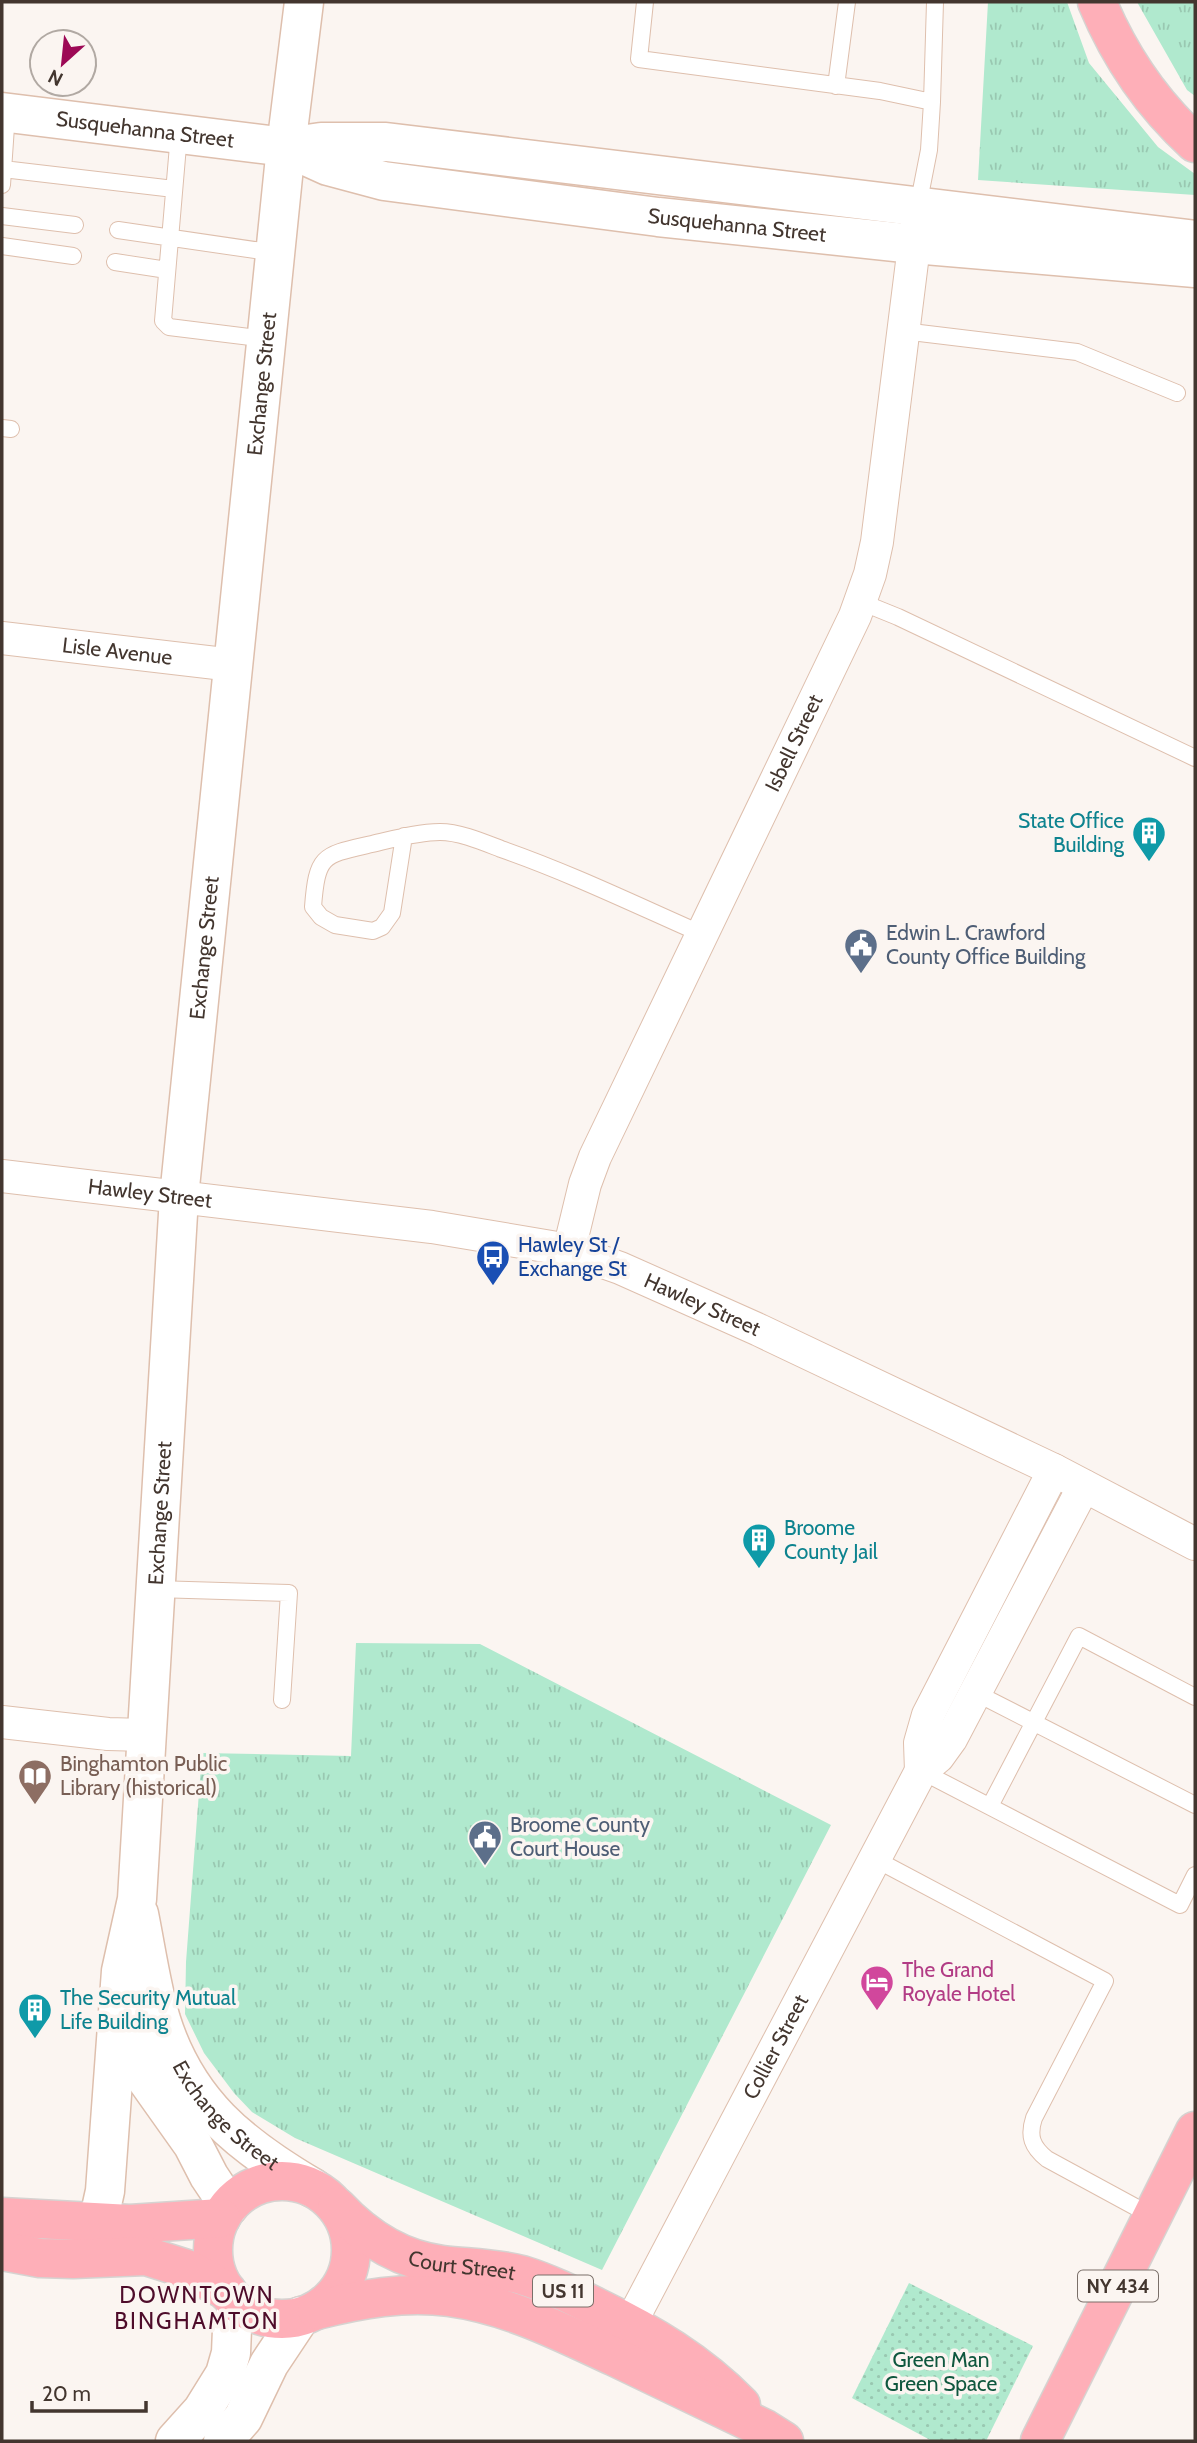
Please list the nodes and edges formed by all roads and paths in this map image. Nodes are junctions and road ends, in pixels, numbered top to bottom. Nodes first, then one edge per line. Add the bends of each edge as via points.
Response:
1 (304, 2) edge
2 (645, 2) edge
3 (847, 2) edge
4 (935, 2) edge
5 (1097, 2) edge
6 (836, 86) junction
7 (932, 102) junction
8 (4, 112) edge
9 (179, 134) junction
10 (1195, 143) edge
11 (286, 147) junction
12 (2, 177) edge
13 (174, 189) junction
14 (918, 206) junction
15 (2, 216) edge
16 (75, 225) dead end
17 (118, 230) dead end
18 (169, 238) junction
19 (1195, 240) edge
20 (914, 244) junction
21 (2, 246) edge
22 (275, 253) junction
23 (73, 256) dead end
24 (115, 262) dead end
25 (1195, 268) edge
26 (167, 270) junction
27 (903, 331) junction
28 (266, 339) junction
29 (1177, 393) dead end
30 (861, 602) junction
31 (2, 638) edge
32 (233, 665) junction
33 (1195, 758) edge
34 (404, 836) junction
35 (702, 934) junction
36 (2, 1176) edge
37 (179, 1197) junction
38 (569, 1250) junction
39 (1054, 1470) junction
40 (1084, 1486) junction
41 (1195, 1544) edge
42 (155, 1589) junction
43 (976, 1693) junction
44 (1195, 1697) edge
45 (282, 1700) dead end
46 (2, 1722) edge
47 (1034, 1723) junction
48 (145, 1735) junction
49 (921, 1771) junction
50 (1195, 1805) edge
51 (990, 1806) junction
52 (874, 1859) junction
53 (1195, 1875) edge
54 (137, 1899) junction
55 (119, 1988) junction
56 (1195, 2131) edge
57 (325, 2198) junction
58 (225, 2212) junction
59 (1153, 2216) junction
60 (2, 2217) edge
61 (92, 2223) junction
62 (2, 2251) edge
63 (232, 2297) junction
64 (309, 2313) junction
65 (630, 2324) junction
66 (774, 2435) edge
67 (175, 2441) edge
68 (223, 2441) edge
69 (1040, 2441) edge

1 - 11 main road, Exchange Street
2 - 6 lane via 639,59
3 - 6 lane
4 - 7 lane
5 - 10 main road via 1124,58
6 - 7 lane
7 - 14 lane
8 - 9 main road, Susquehanna Street
8 - 12 lane
9 - 11 main road, Susquehanna Street
9 - 13 lane
11 - 14 main road, Susquehanna Street via 386,142
11 - 20 main road, Susquehanna Street via 346,172 384,181
11 - 22 main road, Exchange Street
12 - 13 lane
13 - 18 lane
14 - 19 main road, Susquehanna Street
14 - 20 street, Isbell Street
15 - 16 lane
17 - 18 lane
18 - 22 lane
18 - 26 lane
20 - 25 main road, Susquehanna Street
20 - 27 street, Isbell Street
21 - 23 lane
22 - 28 main road, Exchange Street
24 - 26 lane
26 - 28 lane via 163,321 169,327
27 - 29 lane via 1077,352
27 - 30 street, Isbell Street via 877,542
28 - 32 main road, Exchange Street
30 - 33 lane
30 - 35 street, Isbell Street
31 - 32 street, Lisle Avenue
32 - 37 main road, Exchange Street
34 - 34 lane via 332,853 322,862 315,878 313,907 321,917 335,925 373,931 382,927 392,913
34 - 35 lane via 441,832 478,841
35 - 38 street, Isbell Street via 589,1171
36 - 37 street, Hawley Street
37 - 38 street, Hawley Street via 432,1227
37 - 42 main road, Exchange Street
38 - 39 street, Hawley Street via 612,1264 747,1324
39 - 40 street, Hawley Street
39 - 49 street, Collier Street via 928,1715 920,1743
40 - 41 street, Hawley Street
40 - 43 street, Collier Street
42 - 45 lane via 289,1593
42 - 48 main road, Exchange Street
43 - 47 lane
43 - 49 street, Collier Street via 951,1739
44 - 47 lane via 1079,1636
46 - 48 street
47 - 50 lane
47 - 51 lane
48 - 54 main road, Exchange Street
49 - 51 lane
49 - 52 street, Collier Street
51 - 53 lane via 1180,1905
52 - 59 lane via 1105,1981 1030,2132 1046,2159
52 - 65 street, Collier Street
54 - 55 main road, Exchange Street
54 - 57 main road, Exchange Street via 160,2014 191,2084 240,2139
55 - 58 main road, Exchange Street via 123,2021 144,2076 193,2145
55 - 61 main road, Exchange Street via 105,2191
56 - 59 main road, NY 434
57 - 58 main road via 290,2182 268,2183 247,2191
57 - 64 main road via 350,2236 352,2252 339,2289
57 - 65 main road, Court Street / US 11 via 370,2237 405,2256 522,2276
58 - 61 main road via 130,2224
58 - 63 main road via 213,2255
59 - 69 main road, NY 434
60 - 61 main road
62 - 63 main road, US 11 via 65,2259 146,2256 187,2269
63 - 64 main road, US 11 via 268,2318
63 - 67 main road via 231,2353 225,2374 202,2412
64 - 66 main road, Court Street / US 11 via 413,2295 482,2303 562,2332
64 - 68 main road via 269,2364 243,2418
65 - 66 main road, Court Street / US 11 via 706,2371

